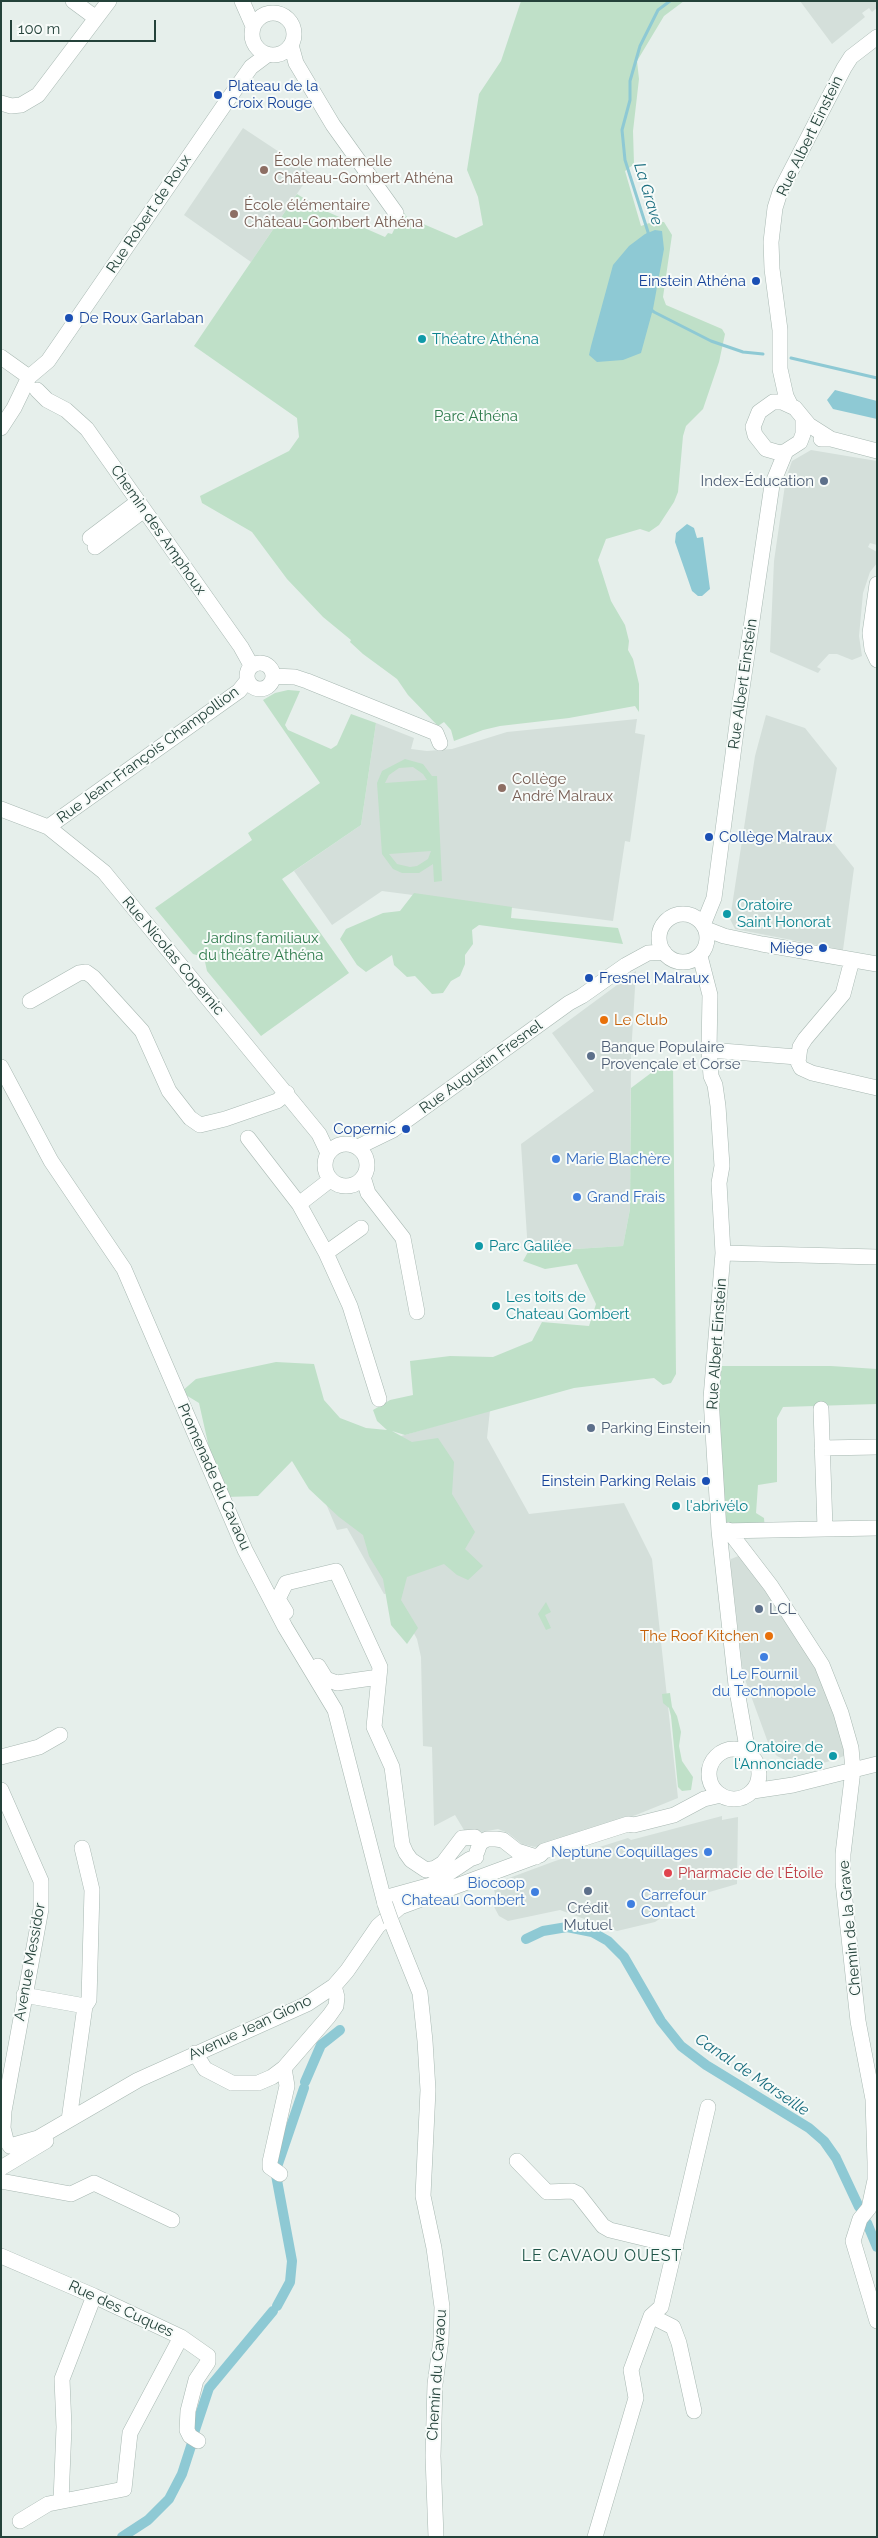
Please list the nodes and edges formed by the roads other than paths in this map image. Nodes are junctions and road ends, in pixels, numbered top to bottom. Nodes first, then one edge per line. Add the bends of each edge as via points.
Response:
1 (73, 1) edge
2 (109, 1) edge
3 (243, 1) edge
4 (267, 13) junction
5 (96, 18) junction
6 (253, 26) junction
7 (877, 37) edge
8 (274, 50) junction
9 (1, 103) edge
10 (396, 213) dead end
11 (1, 357) edge
12 (780, 369) junction
13 (37, 379) junction
14 (790, 404) junction
15 (765, 406) junction
16 (803, 418) junction
17 (1, 428) edge
18 (831, 439) junction
19 (800, 442) junction
20 (766, 449) junction
21 (786, 451) junction
22 (877, 451) edge
23 (772, 485) junction
24 (141, 506) junction
25 (93, 542) dead end
26 (877, 584) edge
27 (877, 660) edge
28 (251, 665) junction
29 (273, 676) junction
30 (247, 681) junction
31 (440, 743) dead end
32 (1, 809) edge
33 (48, 827) junction
34 (700, 923) junction
35 (660, 933) junction
36 (762, 944) junction
37 (664, 952) junction
38 (703, 952) junction
39 (852, 960) junction
40 (686, 963) junction
41 (877, 964) edge
42 (30, 1000) dead end
43 (569, 1003) junction
44 (709, 1033) junction
45 (709, 1050) junction
46 (797, 1057) junction
47 (1, 1067) edge
48 (877, 1088) edge
49 (287, 1093) junction
50 (248, 1138) dead end
51 (333, 1149) junction
52 (362, 1153) junction
53 (330, 1180) junction
54 (358, 1181) junction
55 (299, 1204) junction
56 (361, 1228) dead end
57 (326, 1253) junction
58 (723, 1253) junction
59 (877, 1257) edge
60 (416, 1312) dead end
61 (378, 1399) dead end
62 (821, 1409) dead end
63 (877, 1447) edge
64 (822, 1448) junction
65 (825, 1528) junction
66 (877, 1528) edge
67 (724, 1531) junction
68 (379, 1677) junction
69 (736, 1685) junction
70 (60, 1735) dead end
71 (728, 1750) junction
72 (1, 1757) edge
73 (755, 1762) junction
74 (877, 1764) edge
75 (853, 1770) junction
76 (710, 1777) junction
77 (820, 1778) junction
78 (1, 1790) edge
79 (753, 1791) junction
80 (721, 1795) junction
81 (674, 1815) junction
82 (82, 1848) dead end
83 (478, 1850) junction
84 (538, 1856) junction
85 (494, 1873) junction
86 (388, 1909) junction
87 (334, 1986) junction
88 (24, 1995) junction
89 (85, 2006) junction
90 (195, 2053) junction
91 (284, 2068) junction
92 (108, 2098) junction
93 (708, 2107) dead end
94 (3, 2113) edge
95 (69, 2120) junction
96 (6, 2142) edge
97 (517, 2161) dead end
98 (277, 2172) dead end
99 (4, 2173) edge
100 (172, 2220) dead end
101 (676, 2246) junction
102 (1, 2256) edge
103 (94, 2296) junction
104 (651, 2316) junction
105 (877, 2321) edge
106 (181, 2337) junction
107 (694, 2411) dead end
108 (194, 2438) dead end
109 (61, 2501) junction
110 (20, 2521) dead end
111 (436, 2537) edge
112 (594, 2537) edge

1 - 5 street
2 - 5 street
3 - 4 street
3 - 6 street
4 - 6 street
4 - 8 street via 284,15 292,23 294,34
5 - 9 street via 38,95 22,106
6 - 8 street via 252,40
7 - 12 street, Rue Albert Einstein via 851,57 844,68 780,192 771,242 780,330
8 - 10 street via 296,63 333,125
8 - 13 street, Rue Robert de Roux via 251,67
11 - 13 street, Chemin des Amphoux
12 - 14 street, Rue Albert Einstein
12 - 15 street, Rue Albert Einstein
13 - 17 street, Rue Robert de Roux
13 - 24 street, Chemin des Amphoux via 47,400 66,410 87,429
14 - 15 street via 773,402
14 - 16 street
15 - 20 street via 759,412 754,427 757,439
16 - 18 street
16 - 19 street
18 - 19 street
18 - 22 street
19 - 21 street
20 - 21 street via 780,453
20 - 23 street, Rue Albert Einstein
21 - 23 street, Rue Albert Einstein
23 - 34 street, Rue Albert Einstein via 714,898
24 - 25 street
24 - 28 street, Chemin des Amphoux
26 - 27 street via 870,633
28 - 29 street via 264,663
28 - 30 street
29 - 30 street via 270,684 262,689 253,688
29 - 31 street via 294,677 315,684 436,733
30 - 33 street, Rue Jean-François Champollion via 239,691
32 - 33 street, Rue Nicolas Copernic
33 - 49 street, Rue Nicolas Copernic via 104,872
34 - 35 street via 682,914 664,923
34 - 36 street via 724,936
34 - 38 street via 708,938
35 - 37 street via 660,947
35 - 43 street, Rue Augustin Fresnel
36 - 38 street via 724,944
36 - 39 street
37 - 40 street via 671,959
37 - 43 street, Rue Augustin Fresnel via 644,954
38 - 40 street
38 - 44 street, Rue Albert Einstein via 710,995
39 - 41 street
39 - 46 street via 843,994 805,1039
40 - 44 street, Rue Albert Einstein via 702,986
42 - 49 street via 79,973 86,972 94,977 142,1031 169,1091 190,1118 200,1125 277,1101
43 - 52 street, Rue Augustin Fresnel
44 - 45 street, Rue Albert Einstein
45 - 46 street
45 - 58 street, Rue Albert Einstein via 713,1165 719,1183
46 - 48 street via 801,1068 812,1073
47 - 86 street, Promenade du Cavaou via 51,1161 124,1269 245,1550 289,1634 335,1710
49 - 51 street, Rue Nicolas Copernic
50 - 55 street
51 - 52 street via 346,1143
51 - 53 street via 324,1166
52 - 54 street via 367,1165
53 - 54 street via 342,1186
53 - 55 street
54 - 60 street via 403,1238
55 - 57 street
56 - 57 street
57 - 61 street via 350,1306
58 - 59 street
58 - 67 street, Rue Albert Einstein via 712,1398
62 - 64 street
63 - 64 street
64 - 65 street
65 - 66 street
65 - 67 street
67 - 69 street, Rue Albert Einstein
67 - 75 street, Chemin de la Grave via 771,1586 822,1665 841,1713 851,1748
68 - 68 street via 380,1667 373,1649 336,1571 286,1583 278,1599 326,1679 338,1683
68 - 83 street via 374,1727 392,1767 402,1844 406,1853 426,1870 443,1863 462,1838 475,1837
69 - 71 street, Rue Albert Einstein via 734,1735
69 - 73 street, Rue Albert Einstein via 746,1742
70 - 72 street via 39,1747
71 - 73 street via 746,1752
71 - 76 street via 714,1761
73 - 77 street via 772,1777 780,1779
73 - 79 street via 759,1775
74 - 75 street
75 - 77 street
75 - 105 street, Chemin de la Grave via 843,1865 858,2022 873,2099 875,2180 854,2241
76 - 80 street via 711,1784
76 - 81 street
77 - 79 street
78 - 88 street, Avenue Messidor via 41,1881 41,1909
79 - 80 street via 748,1796 734,1799
80 - 81 street via 704,1799
81 - 84 street via 634,1826 628,1824 544,1850
82 - 89 street via 92,1890 91,1970 89,2000
83 - 84 street via 487,1839 503,1840 517,1850
83 - 85 street via 484,1868
83 - 86 street via 432,1885
84 - 85 street
85 - 86 street
86 - 87 street, Avenue Jean Giono
86 - 111 street, Chemin du Cavaou via 420,1993 427,2070 423,2196 442,2308 432,2456
87 - 90 street, Avenue Jean Giono via 307,2004
87 - 91 street via 336,2006
88 - 89 street
88 - 94 street, Avenue Messidor
89 - 95 street
90 - 91 street via 205,2069 232,2083 258,2083
90 - 92 street, Avenue Jean Giono
91 - 98 street via 287,2086 270,2162 270,2167
92 - 95 street, Avenue Jean Giono
92 - 99 street, Avenue Jean Giono
93 - 101 street
94 - 96 street, Avenue Messidor
95 - 96 street, Avenue Jean Giono via 38,2138
96 - 99 street
97 - 101 street via 547,2192 572,2191 578,2194 603,2226 610,2230
99 - 100 street via 71,2194 94,2183
101 - 104 street via 661,2307
102 - 103 street, Rue des Cuques
103 - 106 street, Rue des Cuques
103 - 109 street via 62,2379
104 - 107 street via 673,2328
104 - 112 street via 631,2370 636,2398
106 - 108 street via 208,2356 208,2362 196,2380 188,2411 188,2430
106 - 109 street, Rue des Cuques via 130,2433 124,2489
109 - 110 street, Rue des Cuques via 48,2504

